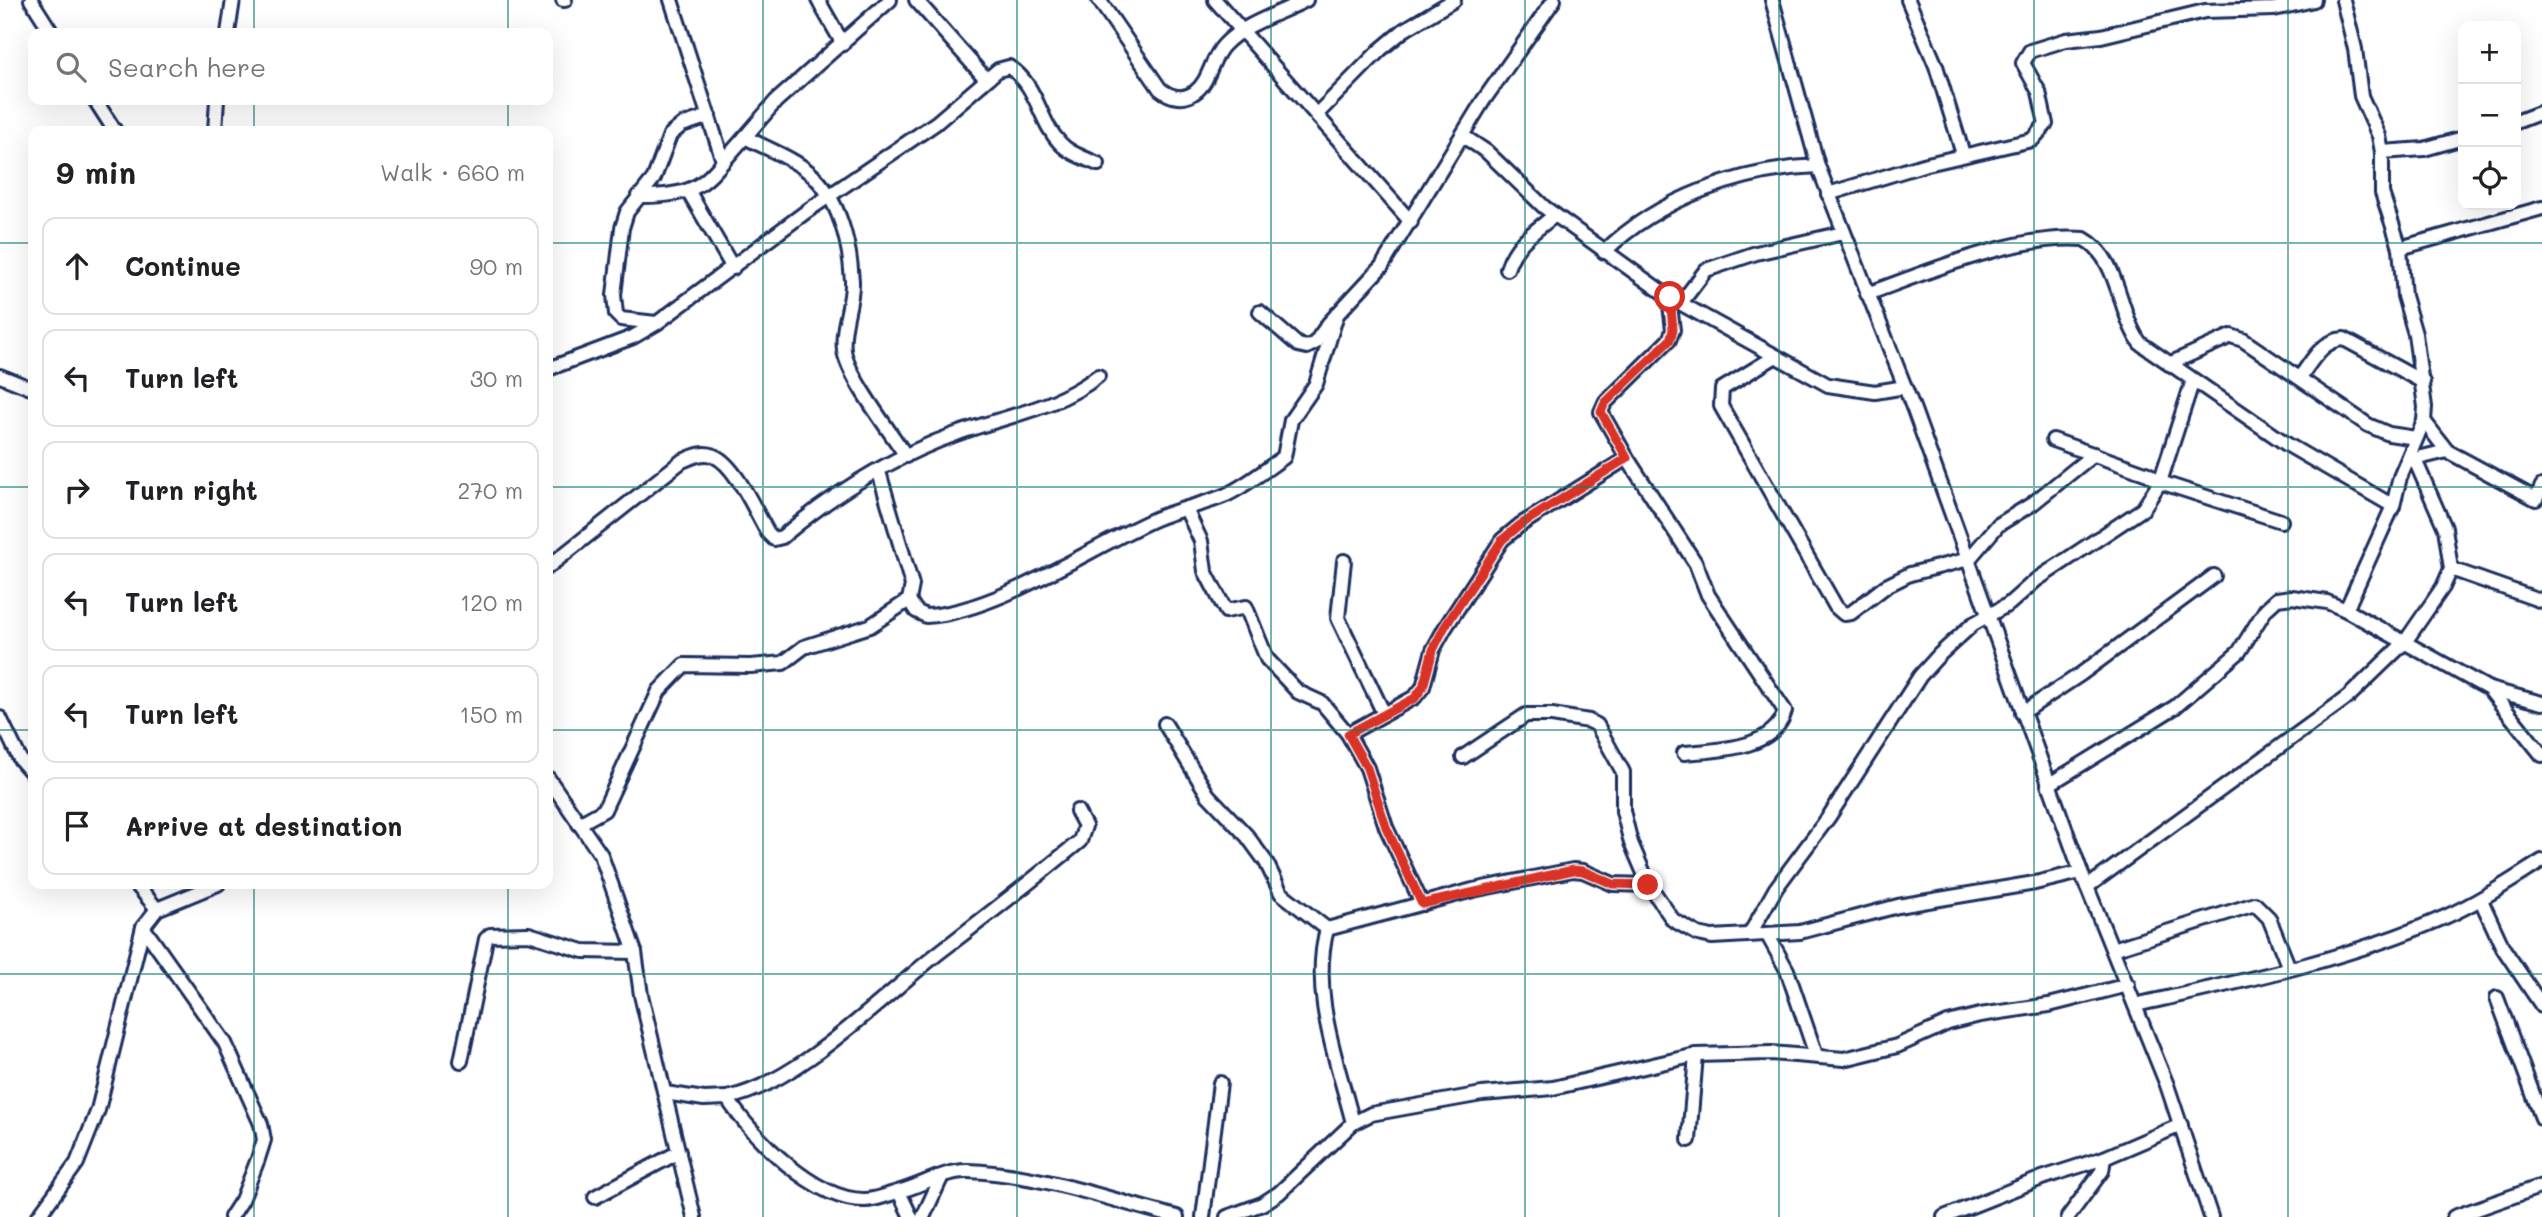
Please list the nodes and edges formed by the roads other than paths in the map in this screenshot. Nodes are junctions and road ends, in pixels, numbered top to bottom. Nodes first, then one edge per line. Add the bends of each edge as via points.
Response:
1 (31, 0) edge
2 (233, 0) edge
3 (671, 0) edge
4 (818, 0) edge
5 (890, 0) edge
6 (916, 0) edge
7 (1099, 0) edge
8 (1215, 0) edge
9 (1306, 0) edge
10 (1454, 0) edge
11 (1554, 0) edge
12 (1772, 0) edge
13 (1908, 0) edge
14 (2314, 0) edge
15 (2343, 0) edge
16 (49, 28) edge
17 (229, 28) edge
18 (1242, 32) junction
19 (843, 44) junction
20 (986, 79) junction
21 (98, 105) edge
22 (217, 105) edge
23 (2542, 112) edge
24 (1317, 114) junction
25 (709, 116) junction
26 (2521, 120) edge
27 (113, 126) edge
28 (215, 126) edge
29 (1463, 136) junction
30 (744, 137) junction
31 (2458, 139) edge
32 (2382, 152) junction
33 (1963, 154) junction
34 (723, 161) junction
35 (1098, 164) dead end
36 (1818, 166) junction
37 (689, 192) junction
38 (1828, 194) junction
39 (638, 196) junction
40 (830, 196) junction
41 (2542, 208) edge
42 (1555, 215) junction
43 (1411, 222) junction
44 (1843, 233) junction
45 (2400, 248) junction
46 (1604, 251) junction
47 (733, 268) junction
48 (1507, 269) dead end
49 (1867, 294) junction
50 (1675, 300) junction
51 (1260, 312) dead end
52 (1337, 314) junction
53 (657, 323) junction
54 (1776, 356) junction
55 (2169, 363) junction
56 (553, 367) edge
57 (0, 376) edge
58 (1098, 376) dead end
59 (2300, 377) junction
60 (2193, 380) junction
61 (2423, 382) junction
62 (28, 387) edge
63 (1905, 387) junction
64 (2424, 421) junction
65 (2416, 438) junction
66 (2053, 440) dead end
67 (2447, 452) junction
68 (2094, 454) junction
69 (906, 456) junction
70 (1627, 458) junction
71 (2411, 460) junction
72 (878, 472) junction
73 (2160, 482) junction
74 (2542, 486) edge
75 (2539, 501) edge
76 (2393, 506) junction
77 (1186, 509) junction
78 (2281, 521) dead end
79 (1969, 559) junction
80 (1344, 561) dead end
81 (553, 563) edge
82 (2451, 569) junction
83 (2214, 576) dead end
84 (909, 600) junction
85 (2542, 601) edge
86 (2346, 610) junction
87 (1989, 613) junction
88 (2405, 642) junction
89 (2489, 689) junction
90 (2542, 703) edge
91 (2022, 713) junction
92 (1384, 714) junction
93 (0, 718) edge
94 (1165, 724) dead end
95 (1348, 734) junction
96 (1684, 753) dead end
97 (2542, 755) edge
98 (1464, 757) dead end
99 (28, 768) edge
100 (553, 785) edge
101 (2048, 785) junction
102 (1077, 811) dead end
103 (579, 824) junction
104 (2540, 866) edge
105 (2081, 872) junction
106 (1648, 885) junction
107 (2087, 887) junction
108 (140, 889) edge
109 (206, 889) edge
110 (2481, 900) junction
111 (1422, 904) junction
112 (157, 909) junction
113 (143, 927) junction
114 (1327, 929) junction
115 (1751, 932) junction
116 (1767, 933) junction
117 (2113, 949) junction
118 (635, 952) junction
119 (2289, 968) junction
120 (2128, 985) junction
121 (2497, 998) dead end
122 (2135, 1005) junction
123 (2542, 1006) edge
124 (1696, 1055) junction
125 (1816, 1055) junction
126 (461, 1061) dead end
127 (1220, 1083) dead end
128 (666, 1093) junction
129 (727, 1098) junction
130 (2542, 1118) edge
131 (1353, 1123) junction
132 (2181, 1125) junction
133 (1689, 1140) dead end
134 (679, 1152) junction
135 (2104, 1158) junction
136 (941, 1178) junction
137 (2542, 1186) edge
138 (899, 1192) junction
139 (595, 1197) dead end
140 (38, 1217) edge
141 (231, 1217) edge
142 (694, 1217) edge
143 (911, 1217) edge
144 (923, 1217) edge
145 (1177, 1217) edge
146 (1203, 1217) edge
147 (1227, 1217) edge
148 (1944, 1217) edge
149 (2068, 1217) edge
150 (2211, 1217) edge
151 (2454, 1217) edge

1 - 16 street
2 - 17 street
3 - 25 street
4 - 19 street
5 - 19 street
6 - 20 street
7 - 18 street via 1160,89 1180,98 1194,93 1225,43
8 - 18 street
9 - 18 street
10 - 24 street via 1404,30
11 - 29 street via 1522,41
12 - 36 street
13 - 33 street via 1936,66
14 - 33 street via 2274,9 2205,10 2030,51 2023,63 2046,114 2040,134 2032,140
15 - 32 street via 2363,103
18 - 24 street
19 - 30 street via 776,101
20 - 35 street via 1009,67 1020,74 1061,144
20 - 40 street via 936,122
21 - 27 street
22 - 28 street
23 - 26 street
24 - 43 street
25 - 34 street
25 - 39 street via 682,125 670,135 654,178
29 - 42 street
29 - 43 street
30 - 34 street
30 - 40 street via 810,172
31 - 32 street via 2424,149
32 - 45 street via 2382,193
33 - 38 street
34 - 37 street
36 - 38 street
36 - 46 street via 1785,167 1744,177 1666,206 1625,231
37 - 39 street
37 - 47 street
38 - 44 street
39 - 53 street via 622,228 614,308 621,319
40 - 47 street
40 - 69 street via 844,231 852,282 844,352 851,371
41 - 45 street
42 - 46 street
42 - 48 street via 1522,239
43 - 52 street via 1382,266
44 - 49 street
44 - 50 street via 1706,270
45 - 61 street via 2404,296
46 - 50 street
47 - 53 street
49 - 55 street via 1984,254 2084,239 2098,250 2132,332
49 - 63 street
50 - 54 street
50 - 70 street via 1670,340 1601,412
51 - 52 street via 1298,345 1307,347
52 - 77 street via 1316,384 1291,420 1284,457 1240,487
53 - 56 street via 633,337
54 - 63 street via 1828,385 1875,392
54 - 79 street via 1721,389 1721,406 1836,607 1844,614 1851,613 1910,574
55 - 59 street via 2231,336
55 - 60 street
57 - 62 street
58 - 69 street via 1060,401 954,435
59 - 61 street via 2325,344 2344,339
59 - 65 street via 2368,425
60 - 73 street
60 - 76 street via 2288,444
61 - 64 street
63 - 79 street
64 - 65 street
64 - 67 street
65 - 71 street
66 - 68 street
67 - 71 street
67 - 75 street
68 - 73 street
68 - 79 street via 2032,505 1998,525
69 - 72 street
70 - 92 street via 1502,540 1444,628 1423,687 1415,698
70 - 96 street via 1696,564 1708,596 1785,711 1783,720 1751,743
71 - 76 street
71 - 82 street via 2445,528
72 - 81 street via 842,490 774,539 730,468 714,455 698,454 682,461
72 - 84 street via 912,585
73 - 78 street
73 - 87 street via 2143,509
74 - 75 street
76 - 86 street
77 - 84 street via 1155,519 973,606 926,616
77 - 95 street via 1201,541 1205,571 1226,611 1246,607 1267,659 1298,692 1322,703
79 - 87 street
80 - 92 street via 1338,618
82 - 85 street
82 - 88 street
83 - 91 street
84 - 103 street via 870,626 804,647 783,663 684,664 659,691 604,810
86 - 88 street
86 - 101 street via 2292,597 2277,599 2239,652 2175,707
87 - 91 street
87 - 115 street via 1920,676
88 - 89 street
88 - 107 street via 2348,697
89 - 90 street
89 - 97 street
91 - 101 street
92 - 95 street
93 - 99 street
94 - 114 street via 1208,795 1266,862 1281,893
95 - 111 street via 1367,768 1386,827
98 - 106 street via 1526,715 1552,715 1597,725 1623,772 1623,811 1630,843
100 - 103 street
101 - 105 street
102 - 129 street via 1084,826 1080,841 994,912 814,1055 750,1094
103 - 118 street via 601,855
104 - 110 street
105 - 107 street
105 - 116 street via 1898,906 1800,932
106 - 111 street via 1613,884 1573,870
106 - 115 street via 1682,927 1712,937
107 - 117 street
108 - 112 street
109 - 112 street
110 - 119 street via 2369,945
110 - 123 street via 2503,948
111 - 114 street
112 - 113 street
113 - 140 street via 98,1110 77,1163
113 - 141 street via 225,1043 261,1124 264,1140 258,1159 243,1200
114 - 131 street via 1320,965 1322,995
115 - 116 street
116 - 125 street via 1787,970
117 - 119 street via 2255,904 2269,918
117 - 120 street
118 - 126 street via 583,951 529,934 490,935
118 - 128 street
119 - 122 street
120 - 122 street
120 - 125 street via 2049,1006 1948,1023 1897,1046 1844,1059
121 - 130 street
122 - 132 street
124 - 125 street
124 - 131 street via 1553,1088 1400,1107
124 - 133 street
127 - 146 street
128 - 129 street
128 - 134 street
129 - 138 street via 795,1171 822,1189 865,1200
131 - 147 street via 1279,1194
132 - 135 street
132 - 150 street
134 - 139 street
134 - 142 street
135 - 148 street
135 - 149 street via 2102,1171
136 - 138 street
136 - 144 street
136 - 145 street via 965,1171 1030,1176
137 - 151 street
138 - 143 street

